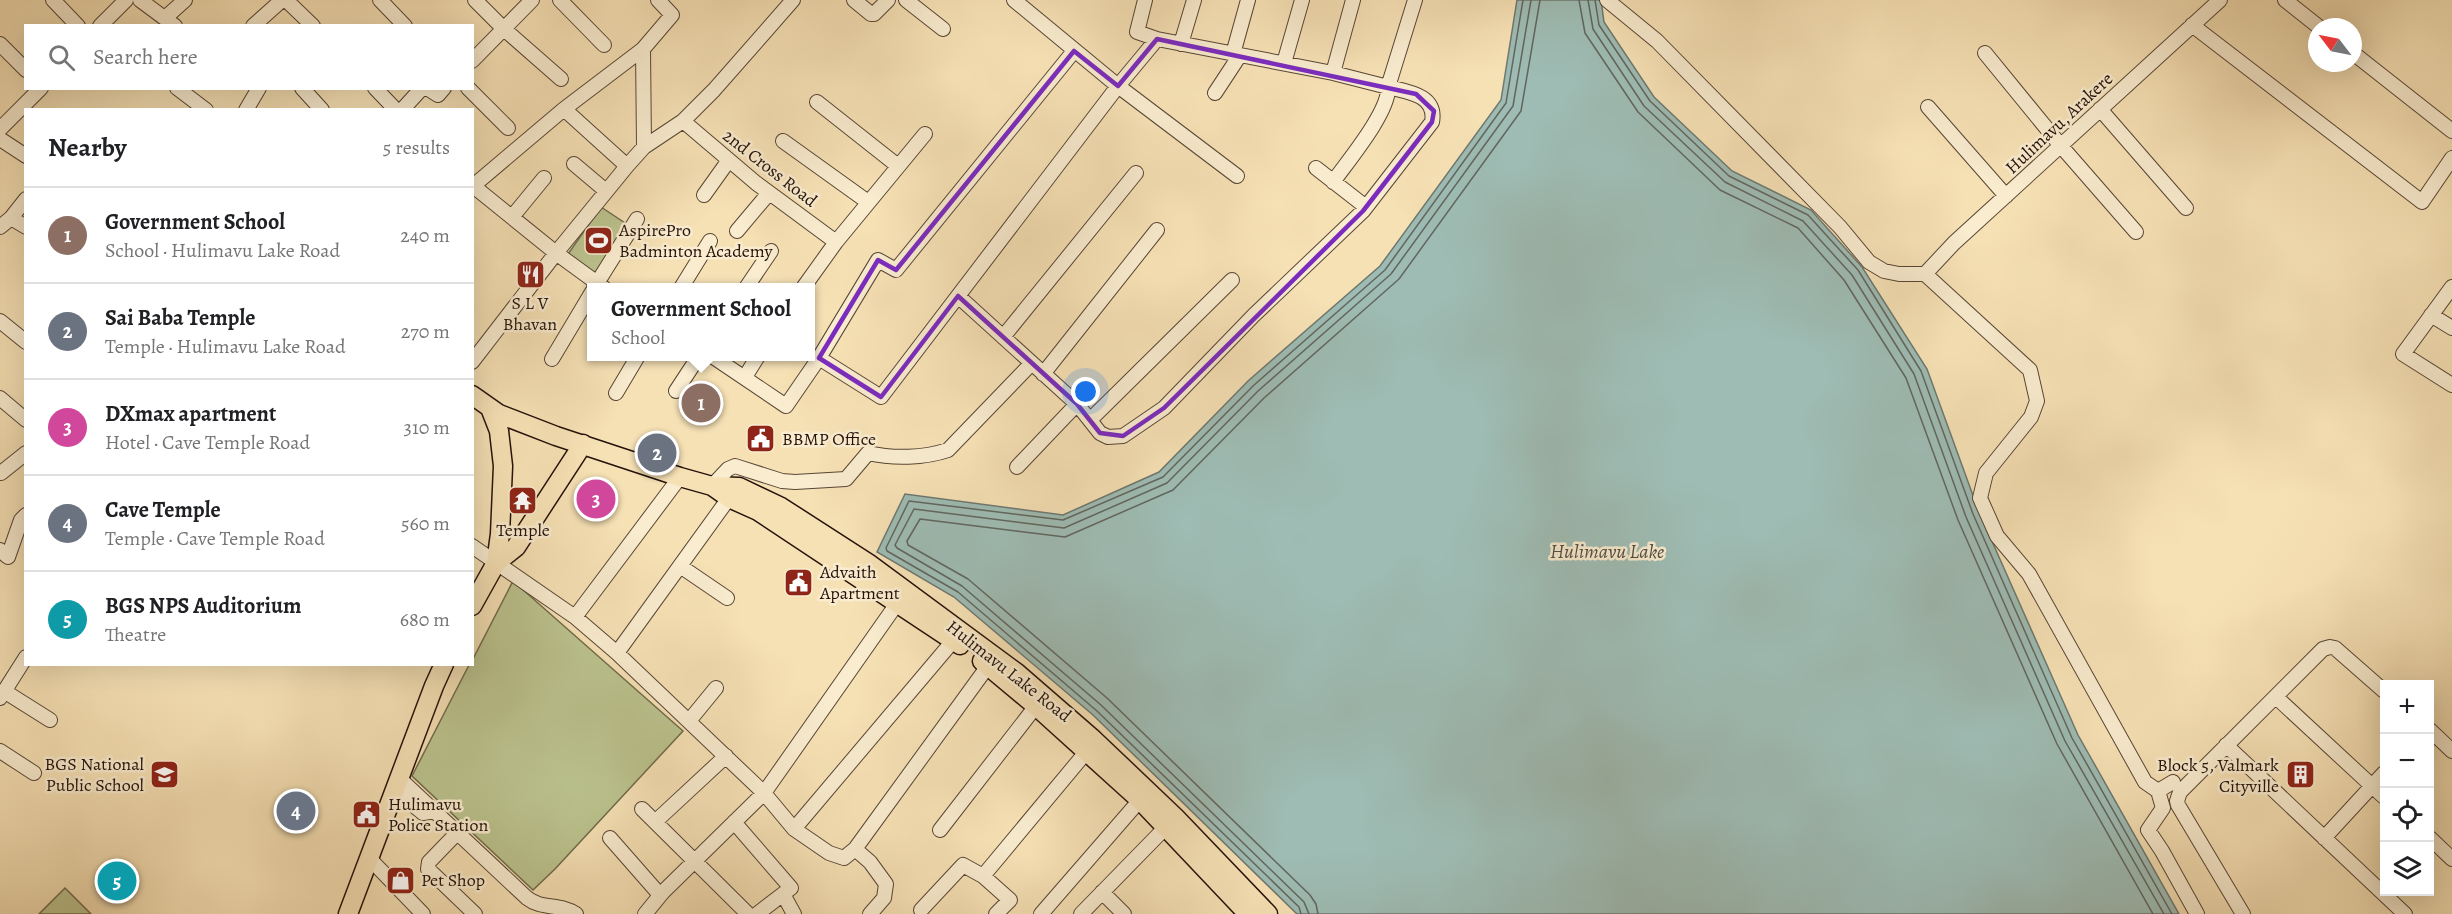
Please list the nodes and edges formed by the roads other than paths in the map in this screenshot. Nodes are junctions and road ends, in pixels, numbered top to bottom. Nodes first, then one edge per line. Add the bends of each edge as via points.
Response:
1 (53, 0) edge
2 (126, 0) edge
3 (140, 0) edge
4 (185, 0) edge
5 (284, 0) edge
6 (380, 0) edge
7 (475, 0) edge
8 (532, 0) edge
9 (560, 0) edge
10 (659, 0) edge
11 (793, 0) edge
12 (854, 0) edge
13 (888, 0) edge
14 (906, 0) edge
15 (1014, 0) edge
16 (1145, 0) edge
17 (1194, 0) edge
18 (1248, 0) edge
19 (1302, 0) edge
20 (1353, 0) edge
21 (1415, 0) edge
22 (1607, 0) edge
23 (2220, 0) edge
24 (2285, 0) edge
25 (2308, 18) edge
26 (170, 22) edge
27 (76, 24) edge
28 (102, 24) edge
29 (255, 24) edge
30 (311, 24) edge
31 (403, 24) edge
32 (2192, 25) junction
33 (943, 28) dead end
34 (504, 30) junction
35 (1157, 39) junction
36 (0, 44) edge
37 (1181, 44) junction
38 (604, 45) dead end
39 (643, 49) junction
40 (1074, 51) junction
41 (1985, 53) dead end
42 (1237, 55) junction
43 (474, 59) edge
44 (2362, 60) edge
45 (1284, 63) junction
46 (24, 68) edge
47 (1333, 73) junction
48 (561, 79) dead end
49 (1118, 86) junction
50 (1388, 87) junction
51 (39, 90) edge
52 (180, 90) edge
53 (258, 90) edge
54 (304, 90) edge
55 (377, 90) edge
56 (420, 90) edge
57 (431, 90) edge
58 (442, 90) edge
59 (470, 90) edge
60 (1215, 93) dead end
61 (817, 102) dead end
62 (1928, 107) dead end
63 (203, 108) edge
64 (247, 108) edge
65 (320, 108) edge
66 (394, 108) edge
67 (404, 108) edge
68 (564, 109) junction
69 (2100, 109) junction
70 (683, 121) junction
71 (508, 128) dead end
72 (0, 129) edge
73 (2452, 131) edge
74 (925, 134) dead end
75 (0, 139) edge
76 (783, 141) dead end
77 (2061, 146) junction
78 (645, 147) junction
79 (24, 155) edge
80 (2452, 158) edge
81 (729, 160) junction
82 (574, 164) dead end
83 (627, 166) junction
84 (898, 166) junction
85 (1316, 168) dead end
86 (1136, 173) dead end
87 (1237, 176) dead end
88 (544, 178) dead end
89 (1333, 182) junction
90 (474, 185) edge
91 (474, 187) edge
92 (606, 191) junction
93 (770, 192) junction
94 (704, 195) dead end
95 (2006, 196) junction
96 (24, 202) edge
97 (868, 202) junction
98 (1366, 207) junction
99 (2186, 208) dead end
100 (11, 218) junction
101 (512, 218) junction
102 (637, 219) dead end
103 (24, 226) edge
104 (0, 227) edge
105 (737, 231) dead end
106 (1157, 231) dead end
107 (2136, 232) dead end
108 (710, 241) dead end
109 (836, 242) junction
110 (771, 251) dead end
111 (556, 253) junction
112 (1925, 274) junction
113 (1232, 279) dead end
114 (591, 283) edge
115 (600, 283) edge
116 (684, 283) edge
117 (749, 283) edge
118 (807, 283) edge
119 (2452, 287) edge
120 (958, 296) junction
121 (587, 304) edge
122 (2431, 315) junction
123 (0, 321) edge
124 (2452, 328) edge
125 (1002, 337) junction
126 (24, 340) edge
127 (552, 358) dead end
128 (819, 358) junction
129 (474, 359) edge
130 (636, 361) edge
131 (696, 361) edge
132 (719, 361) edge
133 (756, 361) edge
134 (1031, 364) junction
135 (1042, 374) junction
136 (746, 377) junction
137 (2452, 385) edge
138 (676, 391) dead end
139 (616, 393) dead end
140 (474, 396) edge
141 (0, 398) edge
142 (1077, 404) junction
143 (490, 408) junction
144 (24, 418) edge
145 (1090, 420) junction
146 (583, 444) junction
147 (24, 455) edge
148 (1017, 467) dead end
149 (1, 473) edge
150 (680, 477) junction
151 (712, 486) junction
152 (729, 498) junction
153 (24, 518) edge
154 (474, 547) edge
155 (0, 550) edge
156 (496, 563) junction
157 (680, 566) junction
158 (901, 597) junction
159 (727, 598) dead end
160 (474, 602) edge
161 (575, 617) junction
162 (953, 641) junction
163 (617, 653) junction
164 (24, 660) edge
165 (443, 666) edge
166 (988, 666) junction
167 (2380, 687) edge
168 (716, 688) dead end
169 (2, 694) edge
170 (2276, 697) junction
171 (1036, 706) junction
172 (50, 720) dead end
173 (689, 721) junction
174 (2434, 734) edge
175 (2226, 745) junction
176 (1091, 746) junction
177 (0, 751) edge
178 (2452, 751) edge
179 (726, 756) junction
180 (34, 773) dead end
181 (2380, 778) edge
182 (2173, 782) dead end
183 (397, 784) junction
184 (2373, 786) junction
185 (2158, 791) junction
186 (2380, 792) edge
187 (764, 793) junction
188 (1140, 800) junction
189 (642, 809) dead end
190 (656, 820) junction
191 (734, 822) junction
192 (1167, 826) junction
193 (794, 829) junction
194 (939, 830) dead end
195 (458, 832) junction
196 (610, 838) dead end
197 (2324, 838) junction
198 (2434, 842) edge
199 (855, 849) junction
200 (369, 858) junction
201 (2452, 859) edge
202 (696, 861) junction
203 (983, 876) junction
204 (1102, 892) junction
205 (783, 894) junction
206 (660, 895) junction
207 (921, 910) dead end
208 (348, 914) edge
209 (423, 914) edge
210 (475, 914) edge
211 (576, 914) edge
212 (645, 914) edge
213 (748, 914) edge
214 (757, 914) edge
215 (794, 914) edge
216 (870, 914) edge
217 (996, 914) edge
218 (1041, 914) edge
219 (1081, 914) edge
220 (1124, 914) edge
221 (1248, 914) edge
222 (1268, 914) edge
223 (2197, 914) edge
224 (2243, 914) edge
225 (2405, 914) edge

1 - 27 street
2 - 28 street
3 - 26 street
4 - 26 street
5 - 29 street
5 - 30 street
6 - 31 street
7 - 34 street
8 - 34 street
9 - 38 street
10 - 39 street via 672,15
11 - 70 street
12 - 13 street via 871,14
14 - 33 street
15 - 40 street
16 - 35 street via 1137,33
17 - 37 street
18 - 42 street
19 - 45 street
20 - 47 street
21 - 50 street
22 - 112 street via 1657,41 1840,227 1869,262 1884,271
23 - 32 street, Hulimavu, Arakere
24 - 25 street
32 - 69 street, Hulimavu, Arakere
32 - 80 street via 2422,202
34 - 43 street
34 - 48 street
35 - 37 street
35 - 49 street
36 - 46 street
37 - 42 street
39 - 68 street
39 - 78 street
40 - 49 street
40 - 128 street via 896,270 878,260
41 - 77 street
42 - 45 street
42 - 60 street
44 - 73 street
45 - 47 street
47 - 50 street
49 - 87 street
49 - 120 street
50 - 89 street via 1389,94 1375,123
50 - 98 street via 1416,94 1431,105 1432,122
51 - 72 street
52 - 63 street
53 - 64 street
54 - 65 street
55 - 66 street
56 - 67 street
57 - 58 street via 438,95
59 - 71 street
61 - 84 street
62 - 95 street
68 - 83 street
68 - 90 street
69 - 77 street, Hulimavu, Arakere
69 - 99 street
70 - 78 street
70 - 81 street, 2nd Cross Road
74 - 84 street
75 - 79 street
76 - 97 street
77 - 95 street, Hulimavu, Arakere
77 - 107 street
78 - 83 street
81 - 93 street, 2nd Cross Road
81 - 94 street
82 - 92 street
83 - 92 street
84 - 97 street
85 - 89 street
86 - 125 street
88 - 101 street
89 - 98 street
91 - 101 street
92 - 111 street
93 - 105 street
93 - 109 street, 2nd Cross Road
95 - 112 street, Hulimavu, Arakere
96 - 100 street
97 - 109 street
98 - 145 street via 1164,408 1141,426 1115,437 1100,433
100 - 103 street
100 - 104 street
101 - 111 street
102 - 115 street
106 - 135 street
108 - 116 street
109 - 118 street
110 - 117 street
111 - 114 street
111 - 129 street
112 - 185 street via 2030,370 2037,401 2031,417 1986,473 1981,489 1982,507 1997,536 2029,574 2145,783
113 - 145 street
119 - 122 street
120 - 125 street
120 - 128 street via 881,397
121 - 127 street
122 - 124 street
122 - 137 street via 2403,354
123 - 126 street
125 - 134 street
128 - 136 street via 786,406
130 - 139 street
131 - 138 street
132 - 136 street
133 - 136 street
134 - 135 street
134 - 151 street via 948,450 931,456 868,453 846,479 811,483 782,481 735,466
135 - 142 street
140 - 143 main road, Hulimavu Lake Road
141 - 144 street
142 - 145 street
142 - 148 street
143 - 146 main road, Hulimavu Lake Road
143 - 156 main road via 499,431 503,466
146 - 150 main road, Hulimavu Lake Road
146 - 156 main road via 516,547
147 - 149 street
150 - 151 main road, Hulimavu Lake Road
150 - 161 street
151 - 152 main road, Hulimavu Lake Road
151 - 158 main road, Hulimavu Lake Road via 738,487 781,507 868,563
152 - 157 street
152 - 158 main road, Hulimavu Lake Road via 758,511
153 - 155 street via 8,557
154 - 156 street
156 - 160 main road
156 - 161 street
157 - 159 street
157 - 163 street
158 - 162 main road, Hulimavu Lake Road
158 - 176 main road, Hulimavu Lake Road via 1017,673
158 - 187 street
161 - 163 street
162 - 166 main road, Hulimavu Lake Road
162 - 193 street
163 - 173 street
164 - 169 street
165 - 183 main road
166 - 171 main road, Hulimavu Lake Road
166 - 199 street
167 - 170 street via 2330,647 2323,649
168 - 173 street
169 - 172 street
170 - 175 street
170 - 184 street
171 - 176 main road, Hulimavu Lake Road
171 - 194 street
173 - 179 street
174 - 178 street
175 - 197 street
175 - 224 street via 2180,792 2177,801
176 - 188 main road, Hulimavu Lake Road
176 - 203 street
176 - 222 main road, Hulimavu Lake Road via 1175,817
177 - 180 street
179 - 187 street
179 - 190 street
181 - 184 street
182 - 185 street
183 - 195 street via 423,813 435,811
183 - 200 main road
184 - 186 street
184 - 197 street
185 - 223 street via 2163,808 2148,830
187 - 191 street
187 - 193 street
188 - 192 main road, Hulimavu Lake Road
188 - 218 street
189 - 190 street
190 - 202 street
191 - 202 street
191 - 205 street via 791,888
192 - 204 street
192 - 221 main road, Hulimavu Lake Road
193 - 199 street via 829,853 844,858
195 - 210 street via 429,862 428,869
195 - 211 street via 534,904 566,908
196 - 206 street
197 - 225 street
198 - 201 street
199 - 216 street via 886,884 884,898
200 - 208 main road
200 - 209 street
202 - 206 street
202 - 213 street
203 - 207 street via 963,865
203 - 217 street via 1010,900
204 - 219 street
204 - 220 street
205 - 214 street
205 - 215 street
206 - 212 street

